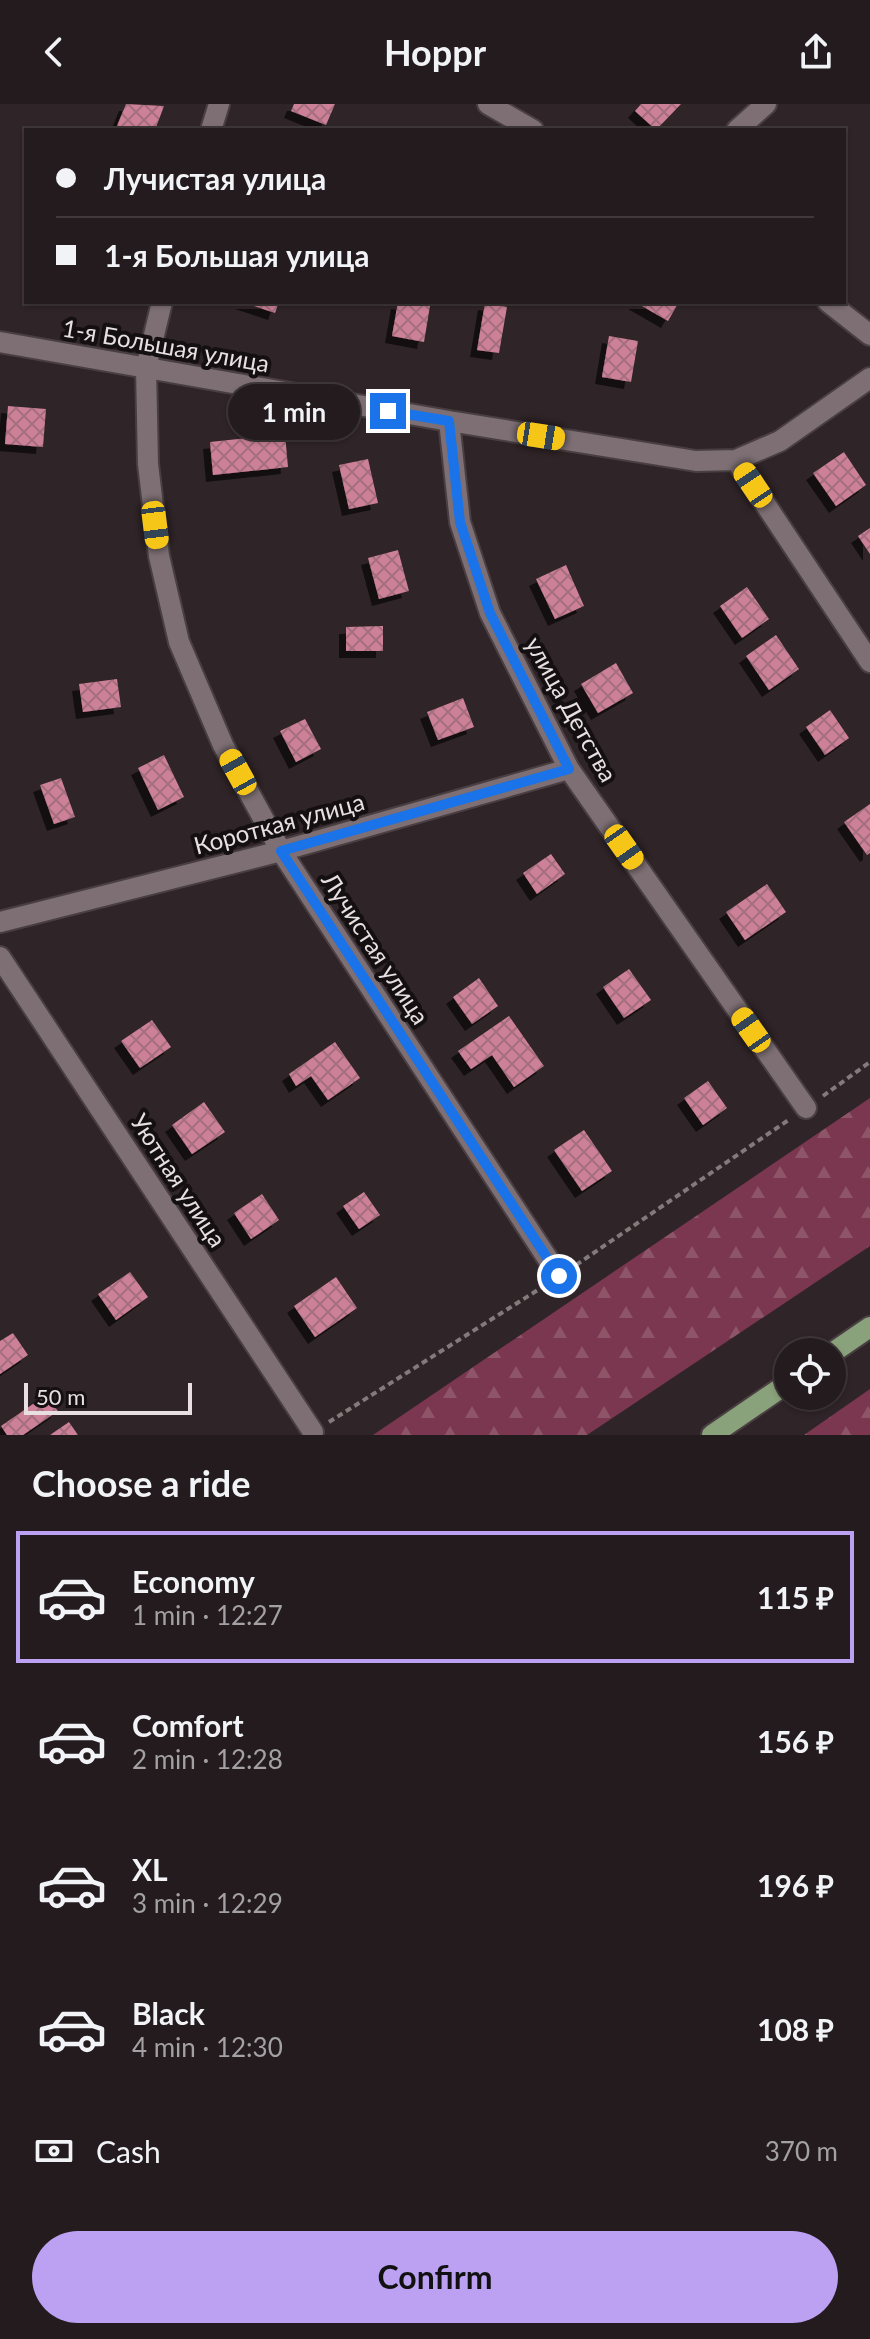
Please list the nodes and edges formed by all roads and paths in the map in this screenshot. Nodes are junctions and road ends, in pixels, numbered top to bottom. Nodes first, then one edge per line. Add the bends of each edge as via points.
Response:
1 (219, 104) edge
2 (488, 104) edge
3 (766, 104) edge
4 (212, 128) edge
5 (530, 128) edge
6 (739, 128) edge
7 (162, 304) edge
8 (831, 304) edge
9 (870, 335) edge
10 (0, 342) edge
11 (146, 368) junction
12 (870, 378) edge
13 (449, 421) junction
14 (736, 460) junction
15 (870, 662) edge
16 (569, 769) junction
17 (281, 851) junction
18 (0, 922) edge
19 (0, 957) edge
20 (870, 1062) edge
21 (806, 1108) junction
22 (559, 1276) junction
23 (870, 1327) edge
24 (846, 1343) edge
25 (774, 1393) edge
26 (313, 1432) joint
27 (712, 1435) edge

1 - 4 street
2 - 5 street
3 - 6 street
7 - 11 street, Лучистая улица
8 - 9 street
10 - 11 street, 1-я Большая улица
11 - 13 street, 1-я Большая улица
11 - 17 street, Лучистая улица via 148,464 159,556 179,642 223,745
12 - 14 street, 1-я Большая улица via 780,441
13 - 14 street, 1-я Большая улица via 696,461
13 - 16 street, улица Детства via 460,522 490,613
14 - 15 street
16 - 17 street, Короткая улица
16 - 21 street, улица Детства
17 - 18 street, Короткая улица
17 - 22 street, Лучистая улица
19 - 26 street, Уютная улица
20 - 21 path
21 - 22 path
22 - 26 path
23 - 24 main road
25 - 27 main road

